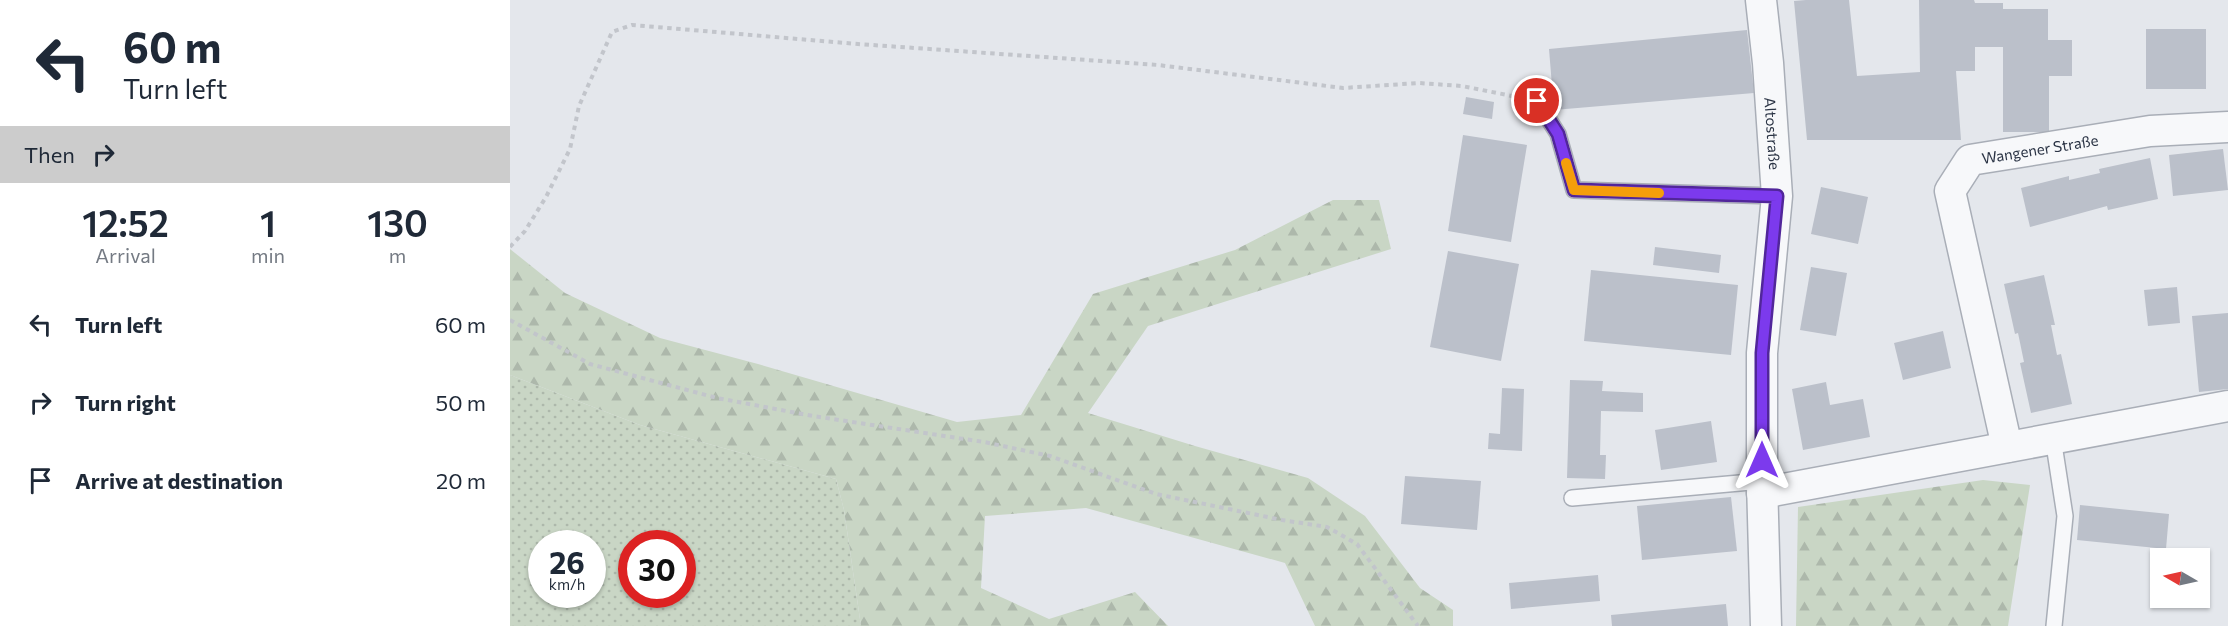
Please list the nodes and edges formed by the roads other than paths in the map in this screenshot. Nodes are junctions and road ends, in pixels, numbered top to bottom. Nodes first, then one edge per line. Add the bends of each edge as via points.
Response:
1 (1761, 0) edge
2 (1537, 101) road end
3 (2228, 127) edge
4 (1777, 196) junction
5 (2228, 406) edge
6 (2053, 438) junction
7 (2007, 447) junction
8 (1762, 487) junction
9 (1572, 498) dead end
10 (1766, 626) edge
11 (2054, 626) edge

1 - 4 street, Altostraße
2 - 4 lane via 1558,134 1574,190
3 - 7 street, Wangener Straße via 2150,131 1970,160 1950,191
4 - 8 street, Altostraße via 1762,353
5 - 6 street
6 - 7 street
6 - 11 lane via 2065,516
7 - 8 street
8 - 9 lane
8 - 10 street, Altostraße

